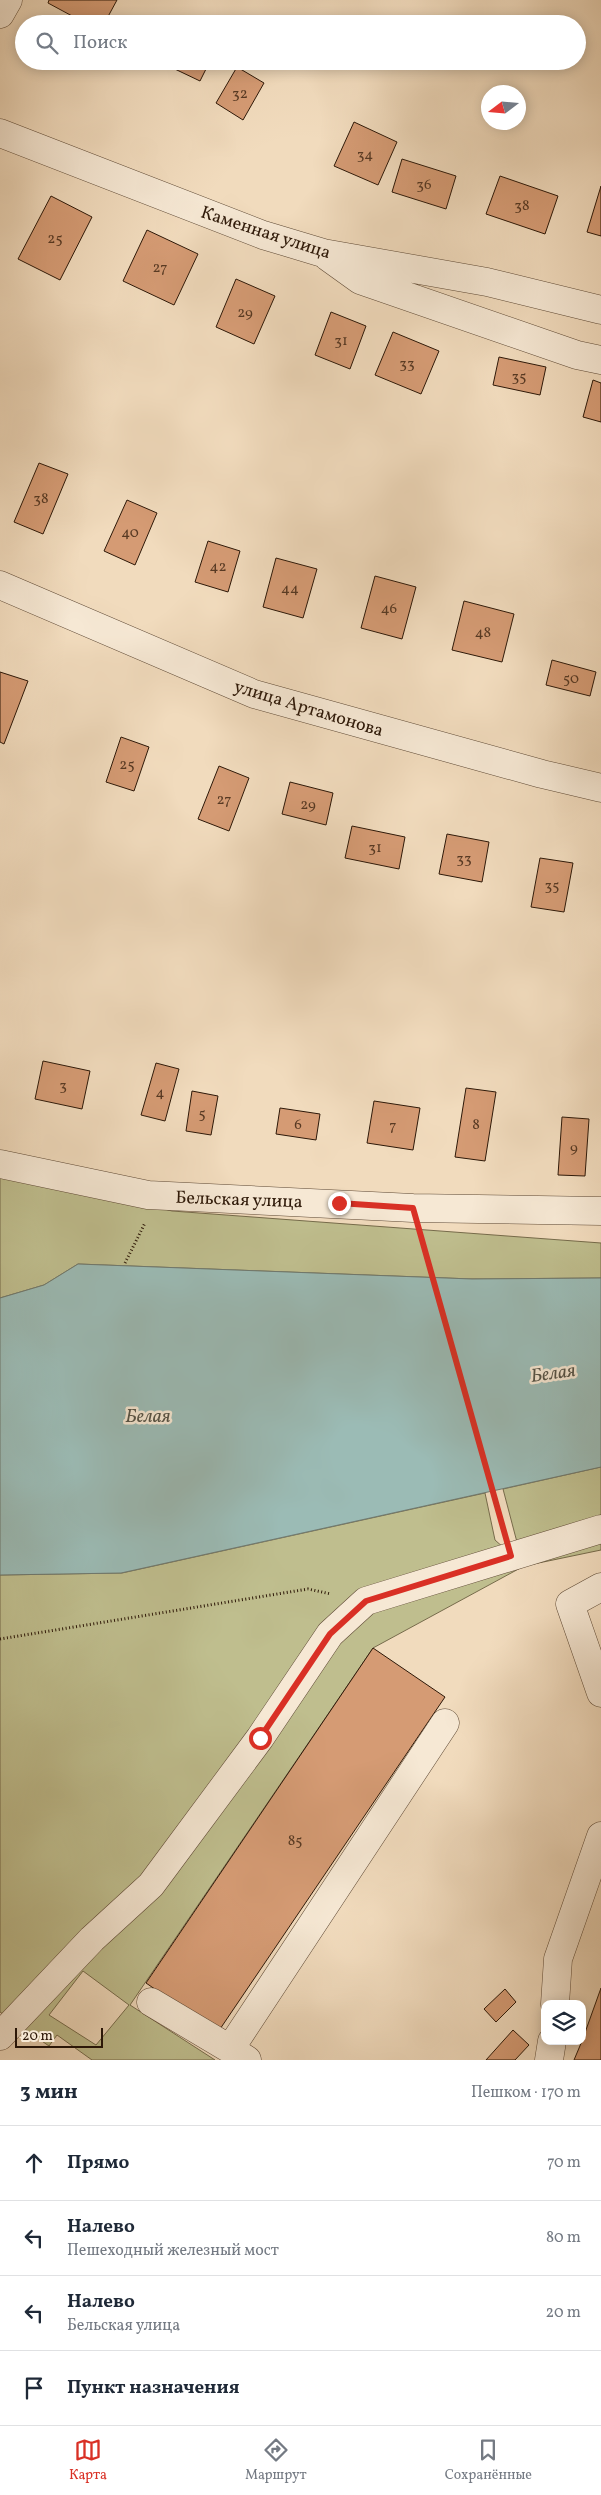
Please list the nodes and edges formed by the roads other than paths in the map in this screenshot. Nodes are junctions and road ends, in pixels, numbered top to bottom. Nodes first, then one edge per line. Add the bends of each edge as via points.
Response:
1 (8, 0) edge
2 (0, 14) edge
3 (0, 133) edge
4 (323, 253) junction
5 (601, 310) edge
6 (601, 360) edge
7 (0, 585) edge
8 (601, 788) edge
9 (0, 1164) edge
10 (601, 1211) edge
11 (601, 1529) edge
12 (601, 1587) edge
13 (601, 1693) edge
14 (445, 1723) dead end
15 (601, 1836) edge
16 (555, 2000) edge
17 (151, 2002) dead end
18 (0, 2036) edge
19 (551, 2045) edge
20 (238, 2055) edge
21 (549, 2060) edge

1 - 2 street
3 - 4 street, Каменная улица via 263,235
4 - 5 street, Каменная улица via 488,282
4 - 6 street via 360,280 577,356
7 - 8 street, улица Артамонова via 254,694
9 - 10 street, Бельская улица via 148,1195 413,1208
11 - 18 street via 366,1601 330,1634 260,1738 151,1885 92,1938
12 - 13 street via 570,1604
14 - 20 street
15 - 16 street via 558,1959
17 - 20 street
19 - 21 street

